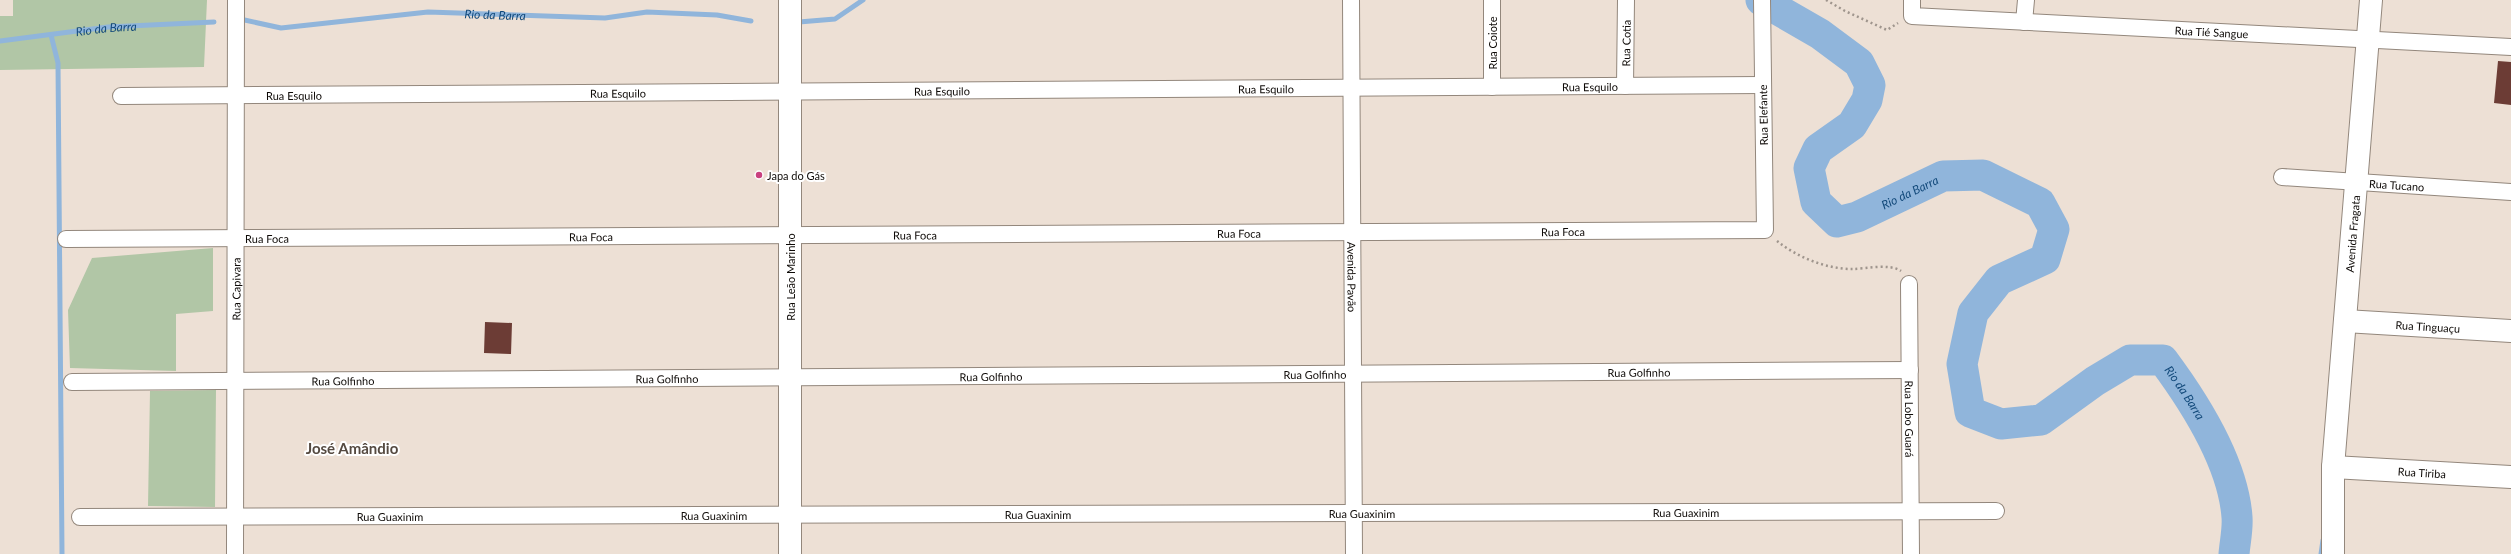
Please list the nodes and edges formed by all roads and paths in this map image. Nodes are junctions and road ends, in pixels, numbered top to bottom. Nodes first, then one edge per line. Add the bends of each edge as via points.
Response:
1 (236, 0) edge
2 (790, 0) edge
3 (1352, 0) edge
4 (1492, 0) edge
5 (1626, 0) edge
6 (1762, 0) edge
7 (1826, 0) edge
8 (2026, 0) edge
9 (2371, 0) edge
10 (1912, 8) edge
11 (2024, 22) junction
12 (2368, 39) junction
13 (2511, 46) edge
14 (1763, 85) junction
15 (1625, 86) junction
16 (1352, 87) junction
17 (1492, 87) junction
18 (790, 91) junction
19 (236, 94) junction
20 (120, 96) dead end
21 (2282, 177) dead end
22 (2356, 181) junction
23 (2511, 192) edge
24 (1764, 230) junction
25 (1352, 233) junction
26 (790, 236) junction
27 (236, 238) junction
28 (66, 239) dead end
29 (1909, 284) joint
30 (2345, 321) junction
31 (2511, 331) edge
32 (1910, 370) junction
33 (1353, 374) junction
34 (790, 377) junction
35 (235, 380) junction
36 (72, 382) dead end
37 (2333, 467) junction
38 (2511, 476) edge
39 (1911, 511) junction
40 (1996, 511) dead end
41 (1354, 513) junction
42 (790, 515) junction
43 (80, 517) dead end
44 (235, 517) junction
45 (235, 554) edge
46 (790, 554) edge
47 (1354, 554) edge
48 (1911, 554) edge
49 (2333, 554) edge

1 - 19 street, Rua Capivara
2 - 18 street, Rua Leão Marinho
3 - 16 street, Avenida Pavão
4 - 17 street, Rua Coiote
5 - 15 street, Rua Cotia
6 - 14 street, Rua Elefante
7 - 10 path via 1845,12 1887,30
8 - 11 street
9 - 12 street, Avenida Fragata
10 - 11 street, Rua Tié Sangue
11 - 12 street, Rua Tié Sangue
12 - 13 street, Rua Tié Sangue
12 - 22 street, Avenida Fragata
14 - 15 street, Rua Esquilo
14 - 24 street, Rua Elefante
15 - 17 street, Rua Esquilo
16 - 17 street, Rua Esquilo
16 - 18 street, Rua Esquilo
16 - 25 street, Avenida Pavão
18 - 19 street, Rua Esquilo
18 - 26 street, Rua Leão Marinho
19 - 20 street, Rua Esquilo
19 - 27 street, Rua Capivara
21 - 22 street, Rua Tucano
22 - 23 street, Rua Tucano
22 - 30 street, Avenida Fragata
24 - 25 street, Rua Foca
24 - 29 path via 1784,247 1810,260 1832,267 1898,269 1906,274
25 - 26 street, Rua Foca
25 - 33 street, Avenida Pavão
26 - 27 street, Rua Foca
26 - 34 street, Rua Leão Marinho
27 - 28 street, Rua Foca
27 - 35 street, Rua Capivara
29 - 32 street, Rua Lobo Guará
30 - 31 street, Rua Tinguaçu
30 - 37 street, Avenida Fragata
32 - 33 street, Rua Golfinho
32 - 39 street, Rua Lobo Guará
33 - 34 street, Rua Golfinho
33 - 41 street, Avenida Pavão
34 - 35 street, Rua Golfinho
34 - 42 street, Rua Leão Marinho
35 - 36 street, Rua Golfinho
35 - 44 street, Rua Capivara
37 - 38 street, Rua Tiriba
37 - 49 street, Avenida Fragata
39 - 40 street, Rua Guaxinim
39 - 41 street, Rua Guaxinim
39 - 48 street, Rua Lobo Guará
41 - 42 street, Rua Guaxinim
41 - 47 street, Avenida Pavão
42 - 44 street, Rua Guaxinim
42 - 46 street, Rua Leão Marinho
43 - 44 street, Rua Guaxinim
44 - 45 street, Rua Capivara

